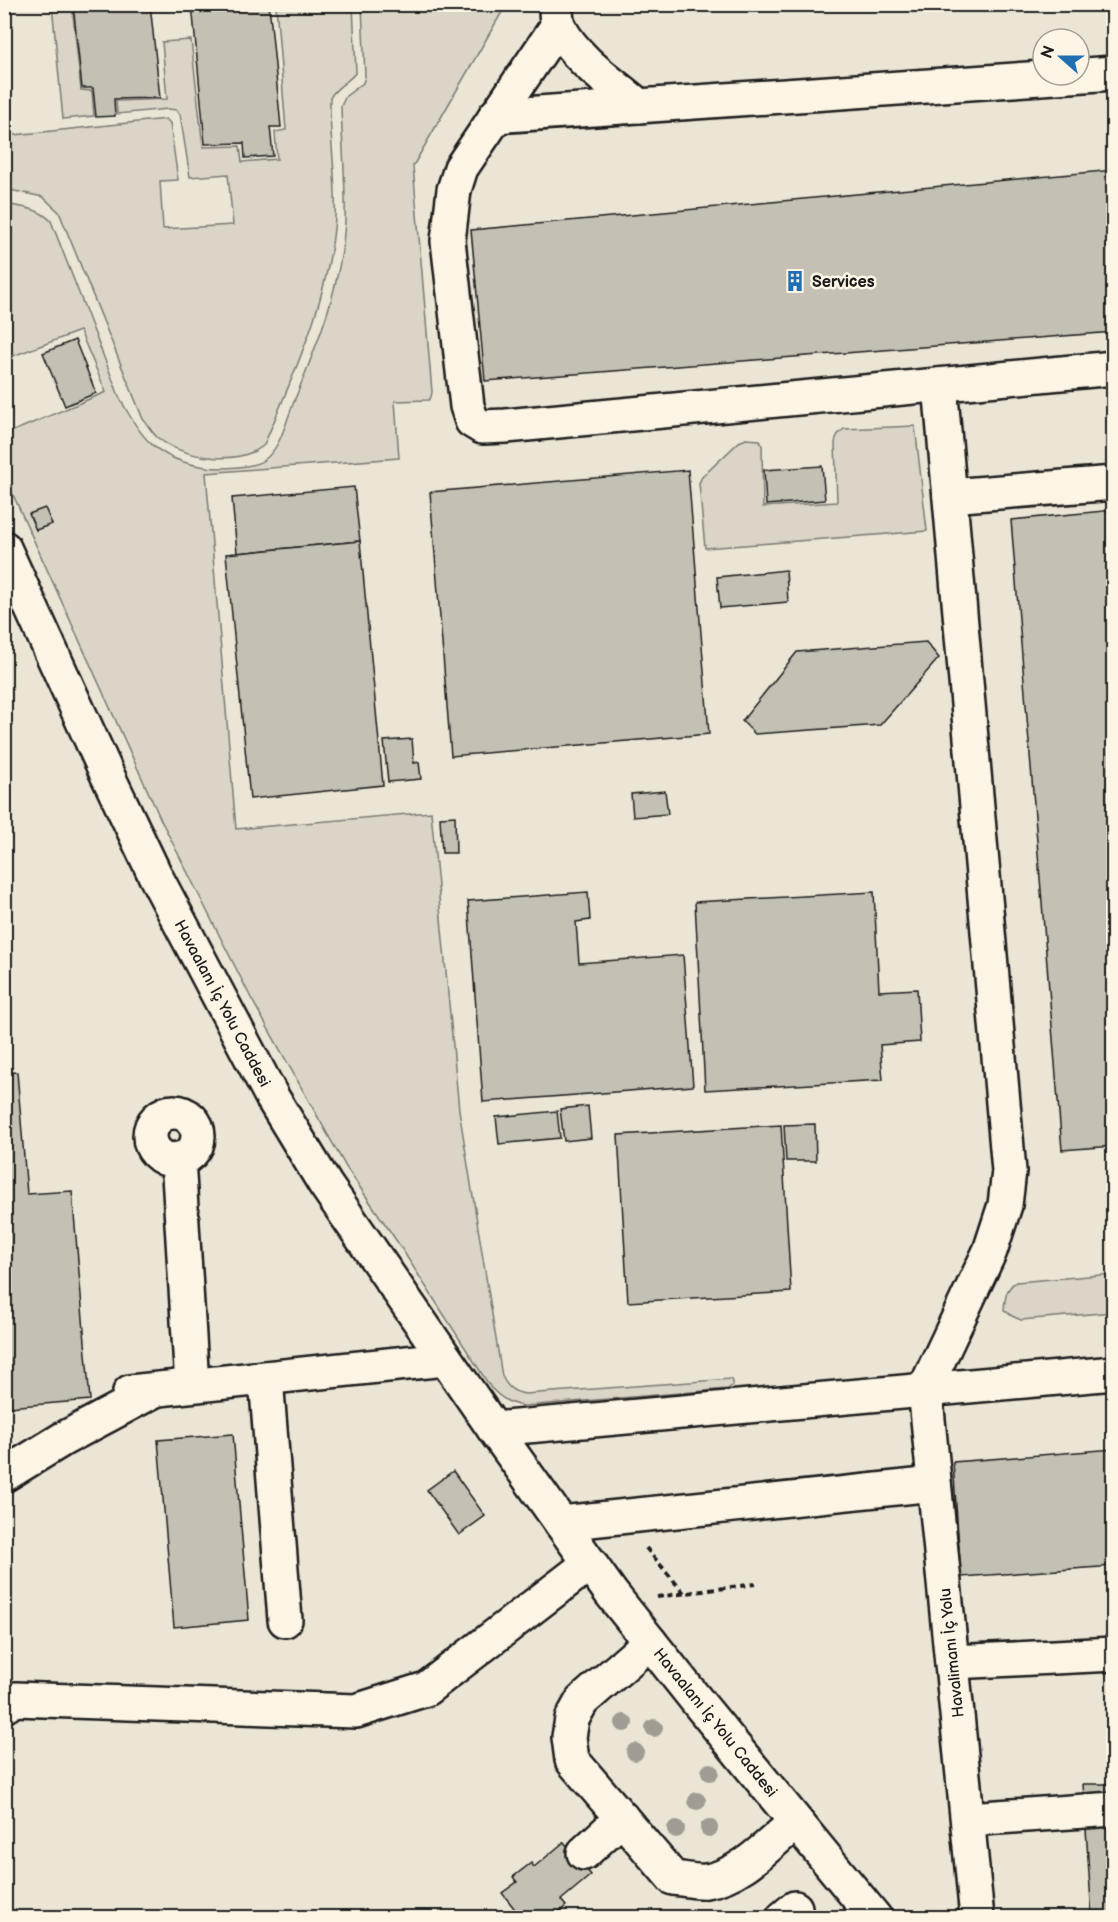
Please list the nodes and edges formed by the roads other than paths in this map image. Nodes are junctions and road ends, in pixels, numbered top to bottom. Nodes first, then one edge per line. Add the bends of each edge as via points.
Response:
1 (557, 15) edge
2 (1113, 73) edge
3 (639, 106) junction
4 (495, 117) junction
5 (1113, 368) edge
6 (940, 385) junction
7 (1113, 483) edge
8 (950, 496) junction
9 (4, 548) edge
10 (178, 1159) dead end
11 (445, 1359) junction
12 (1113, 1373) edge
13 (266, 1378) junction
14 (192, 1385) junction
15 (925, 1389) junction
16 (494, 1429) junction
17 (4, 1475) edge
18 (934, 1484) junction
19 (561, 1523) junction
20 (590, 1563) junction
21 (285, 1620) dead end
22 (650, 1642) junction
23 (1113, 1654) edge
24 (952, 1662) junction
25 (4, 1707) edge
26 (1113, 1809) edge
27 (622, 1818) junction
28 (968, 1819) junction
29 (796, 1822) junction
30 (584, 1853) dead end
31 (875, 1917) edge
32 (977, 1917) edge

1 - 3 street via 571,45
1 - 4 street
2 - 3 street
3 - 4 street
4 - 6 street via 461,168 450,212 448,241 472,421 482,427 506,426
5 - 6 street
6 - 8 street
7 - 8 street
8 - 15 street via 1009,1171 1005,1205 990,1251
9 - 11 street, Havaalanı İç Yolu Caddesi via 156,877 273,1097 325,1184
10 - 14 street
11 - 13 street
11 - 16 street, Havaalanı İç Yolu Caddesi
12 - 15 street
13 - 14 street
13 - 21 street
14 - 17 street via 143,1390
15 - 16 street
15 - 18 street, Havalimanı İç Yolu
16 - 19 street, Havaalanı İç Yolu Caddesi
18 - 19 street
18 - 24 street, Havalimanı İç Yolu
19 - 20 street, Havaalanı İç Yolu Caddesi
20 - 22 street, Havaalanı İç Yolu Caddesi
20 - 25 street via 426,1689 356,1711 15,1699
22 - 27 street via 582,1701 572,1719 569,1737 572,1760
22 - 29 street, Havaalanı İç Yolu Caddesi
23 - 24 street
24 - 28 street, Havalimanı İç Yolu
26 - 28 street
27 - 29 street via 673,1878 705,1881 745,1864
27 - 30 street
28 - 32 street, Havalimanı İç Yolu
29 - 31 street, Havaalanı İç Yolu Caddesi

